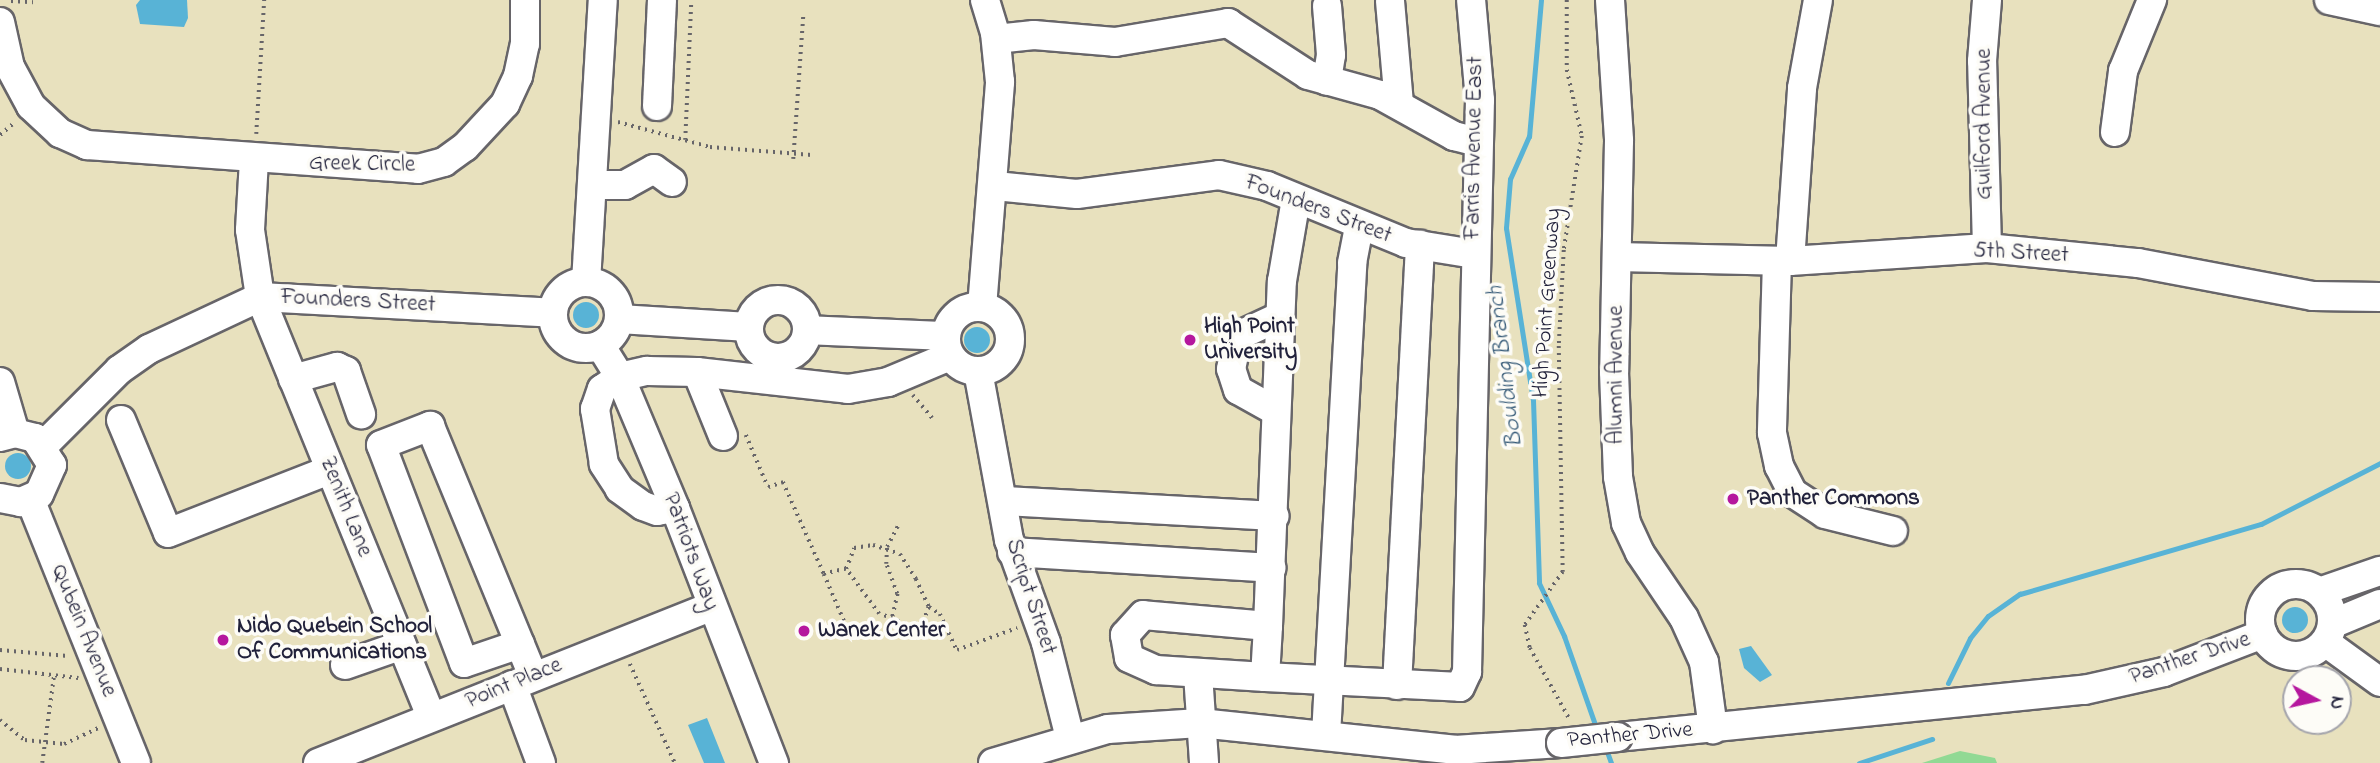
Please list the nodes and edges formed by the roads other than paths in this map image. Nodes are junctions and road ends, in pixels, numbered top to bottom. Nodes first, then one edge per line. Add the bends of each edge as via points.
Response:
1 (1, 0) edge
2 (525, 0) edge
3 (603, 0) edge
4 (662, 0) edge
5 (985, 0) edge
6 (1471, 0) edge
7 (1610, 0) edge
8 (1818, 0) edge
9 (1987, 0) edge
10 (2152, 0) edge
11 (2329, 0) edge
12 (1390, 1) edge
13 (1327, 6) dead end
14 (0, 9) edge
15 (2380, 10) edge
16 (0, 22) edge
17 (996, 39) junction
18 (1327, 81) junction
19 (1399, 103) junction
20 (657, 106) dead end
21 (2115, 132) dead end
22 (1478, 142) junction
23 (254, 160) junction
24 (671, 182) dead end
25 (592, 186) junction
26 (995, 186) junction
27 (1296, 199) junction
28 (1359, 228) junction
29 (1420, 245) junction
30 (1987, 248) junction
31 (1474, 254) junction
32 (1617, 257) junction
33 (1784, 261) junction
34 (586, 282) junction
35 (260, 297) junction
36 (2380, 297) edge
37 (982, 307) junction
38 (553, 313) junction
39 (1279, 317) junction
40 (618, 319) junction
41 (749, 327) junction
42 (807, 331) junction
43 (600, 345) junction
44 (948, 346) junction
45 (697, 372) junction
46 (978, 372) junction
47 (620, 377) junction
48 (293, 379) junction
49 (0, 382) edge
50 (1274, 410) junction
51 (361, 414) dead end
52 (121, 420) dead end
53 (734, 434) road end
54 (7, 435) edge
55 (44, 445) junction
56 (330, 470) junction
57 (0, 498) edge
58 (30, 499) junction
59 (1005, 501) junction
60 (675, 508) junction
61 (1275, 516) junction
62 (1893, 531) dead end
63 (1012, 552) junction
64 (1272, 568) junction
65 (2380, 571) edge
66 (2319, 592) junction
67 (2380, 604) edge
68 (709, 607) junction
69 (1268, 625) junction
70 (2329, 633) junction
71 (2263, 634) junction
72 (520, 644) junction
73 (402, 645) junction
74 (345, 665) dead end
75 (1198, 674) junction
76 (1265, 677) junction
77 (523, 681) junction
78 (1331, 681) junction
79 (2380, 682) edge
80 (1397, 685) junction
81 (432, 717) junction
82 (1200, 723) junction
83 (1713, 729) junction
84 (1326, 735) junction
85 (1070, 738) junction
86 (136, 763) edge
87 (318, 763) edge
88 (541, 763) edge
89 (774, 763) edge
90 (993, 763) edge
91 (1204, 763) edge

1 - 14 street
2 - 23 street, Greek Circle via 525,44 505,104 489,126 444,162 418,169 387,169
3 - 25 street
4 - 20 street
5 - 17 street
6 - 22 street, Farris Avenue East via 1480,79
7 - 32 street, Alumni Avenue via 1618,80
8 - 33 street via 1802,88
9 - 30 street, Guilford Avenue via 1982,61
10 - 21 street via 2123,71
11 - 15 street
12 - 19 street
13 - 18 street via 1331,55
16 - 23 street, Greek Circle via 2,43 20,89 37,113 60,133 87,145 118,150
17 - 18 street via 1034,35 1115,43 1228,23 1308,75
17 - 26 street via 1000,82
18 - 19 street
19 - 22 street via 1454,136
22 - 31 street, Farris Avenue East
23 - 35 street via 250,230
24 - 25 street via 654,169 625,185
25 - 34 street
26 - 27 street, Founders Street via 1077,194 1219,175
26 - 37 street
27 - 28 street, Founders Street
27 - 39 street
28 - 29 street, Founders Street
28 - 78 street via 1352,263
29 - 31 street, Founders Street
29 - 80 street
30 - 33 street, 5th Street
30 - 36 street, 5th Street via 2138,263 2313,296
31 - 80 street, Farris Avenue East via 1475,425 1467,672 1460,687
32 - 33 street, 5th Street
32 - 83 street, Alumni Avenue via 1616,427 1626,523 1640,553 1693,633 1704,662
33 - 62 street via 1772,433 1779,466 1793,493 1825,514
34 - 38 street via 560,294
34 - 40 street via 597,284 614,298
35 - 38 street, Founders Street
35 - 48 street, Zenith Lane
35 - 55 street, Founders Street via 149,349 119,370
37 - 44 street via 961,311
37 - 46 street via 1000,315 1010,344 999,363
38 - 43 street via 554,324 567,342 577,347
39 - 50 street
39 - 50 street via 1238,336 1231,369 1238,390
40 - 41 street
40 - 43 street via 615,330
41 - 42 street via 761,306 780,300 801,311
41 - 42 street via 754,346 775,358 794,353
42 - 44 street
43 - 47 street, Patriots Way
44 - 45 street via 899,378 848,389
44 - 46 street via 967,370
45 - 47 street via 648,371
45 - 53 street
46 - 59 street, Script Street
47 - 60 street, Patriots Way
47 - 60 street via 602,389 595,409 604,464 620,489 643,506 657,511
48 - 51 street via 337,367 351,380
48 - 56 street, Zenith Lane
49 - 54 street
50 - 61 street
52 - 56 street via 168,533
54 - 55 street
55 - 58 street via 52,465 50,476
56 - 73 street, Zenith Lane
57 - 58 street via 12,502
58 - 86 street, Qubein Avenue
59 - 61 street
59 - 63 street, Script Street
60 - 68 street, Patriots Way
61 - 64 street
63 - 64 street
63 - 85 street, Script Street via 1046,643
64 - 69 street
65 - 66 street
66 - 70 street via 2327,601
66 - 71 street via 2297,584 2275,592 2262,611
67 - 70 street
68 - 77 street, Point Place
68 - 89 street, Patriots Way
69 - 75 street via 1143,615 1125,635 1129,658 1140,665
69 - 76 street
70 - 71 street via 2313,653 2290,656 2270,645
70 - 79 street
71 - 83 street, Panther Drive via 2164,672 2084,690
72 - 72 street via 430,426 381,445 464,663
72 - 77 street
73 - 74 street
73 - 81 street, Zenith Lane
75 - 76 street
75 - 82 street
76 - 78 street
77 - 81 street, Point Place
77 - 88 street
78 - 80 street
78 - 84 street
81 - 87 street, Point Place
82 - 84 street, Panther Drive
82 - 85 street, Panther Drive via 1108,729
82 - 91 street
83 - 84 street, Panther Drive, bridge via 1455,750
85 - 90 street, Panther Drive

